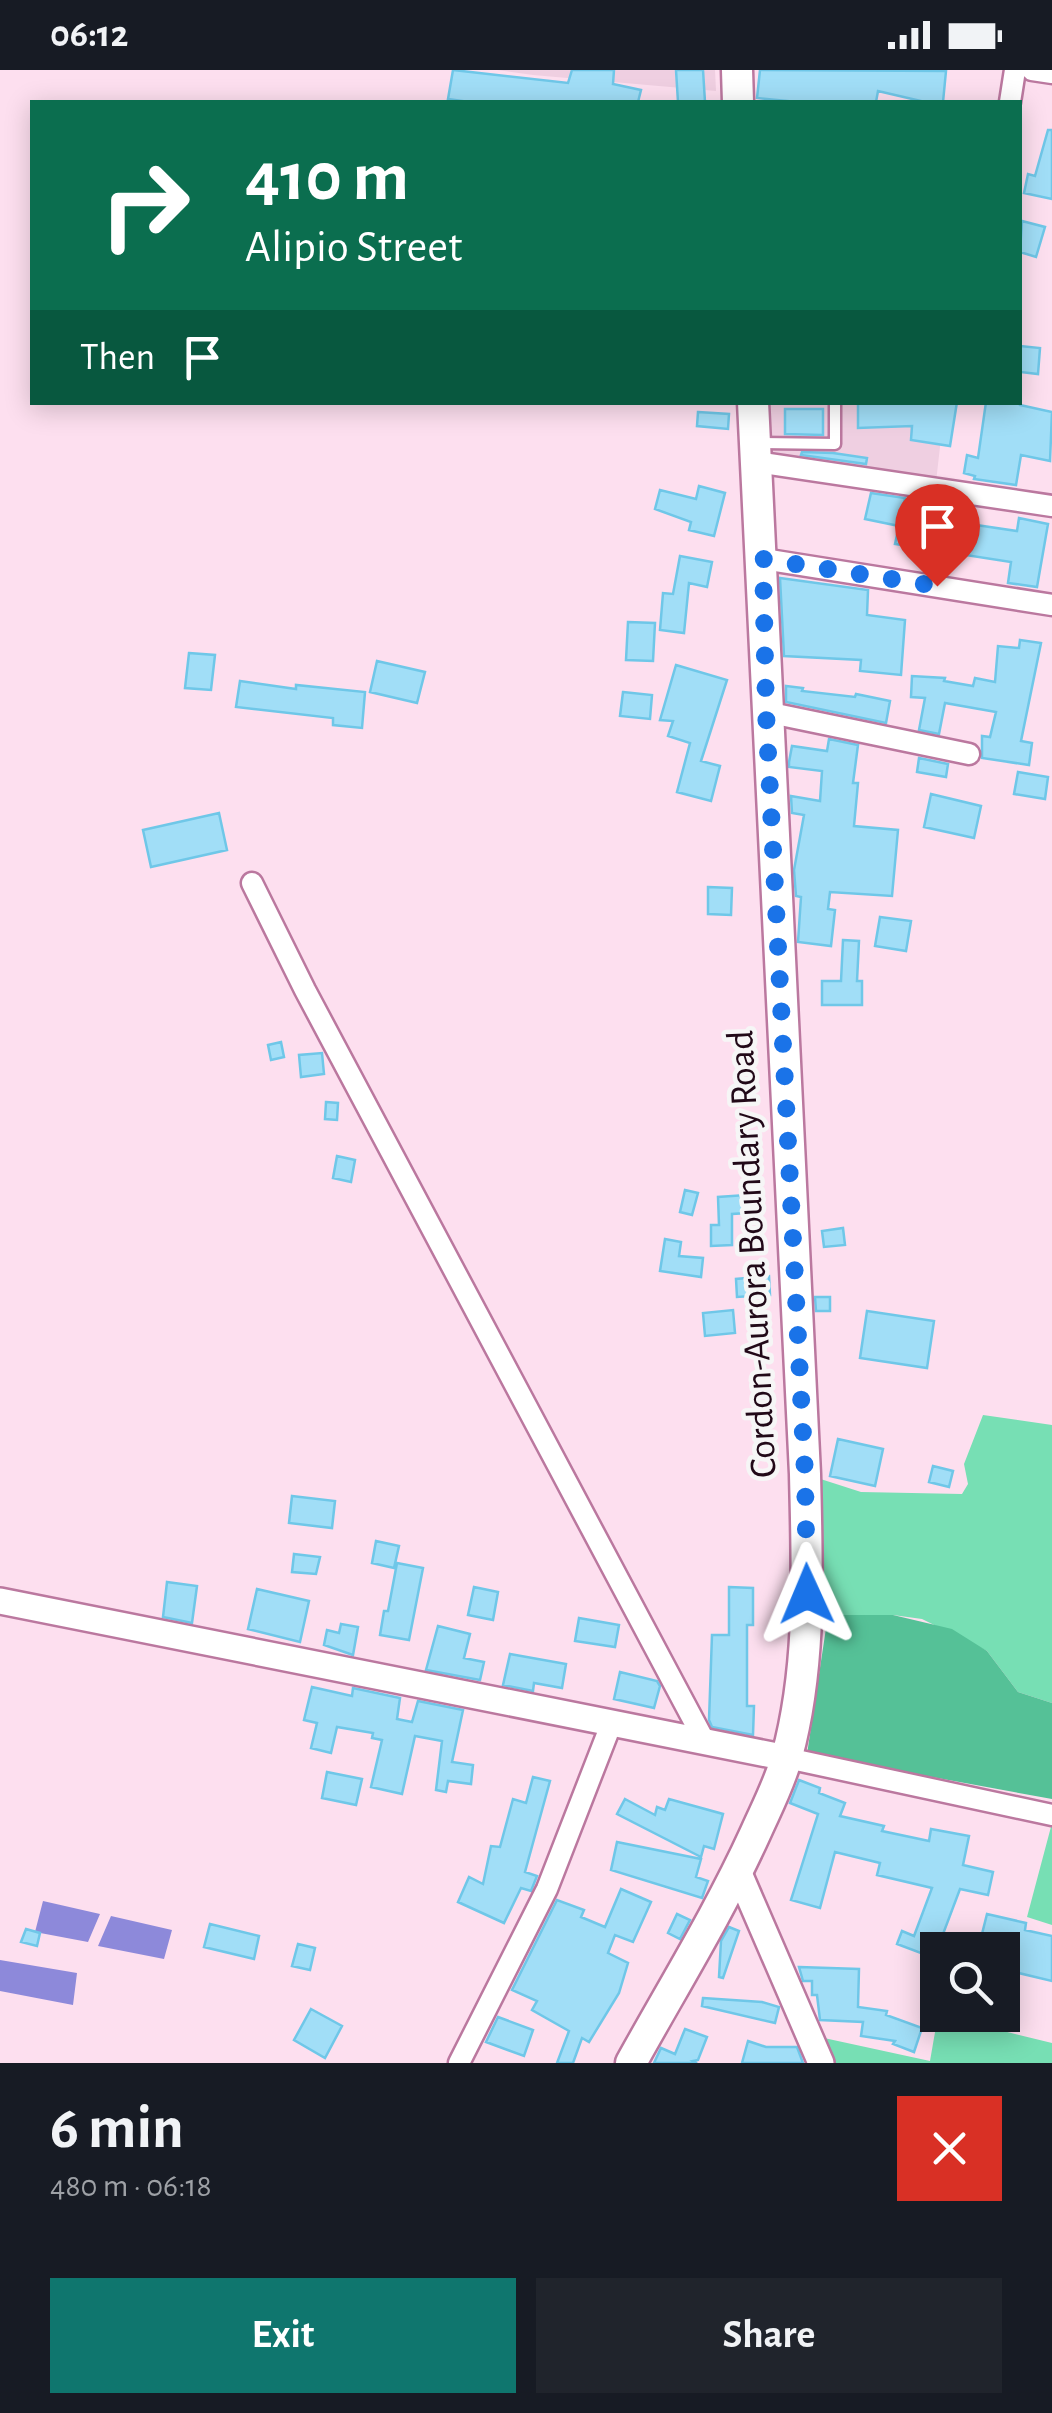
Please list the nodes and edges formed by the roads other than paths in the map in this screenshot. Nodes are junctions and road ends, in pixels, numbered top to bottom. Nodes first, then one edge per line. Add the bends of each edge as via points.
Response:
1 (737, 70) edge
2 (1015, 70) edge
3 (1032, 70) edge
4 (1052, 73) edge
5 (738, 100) edge
6 (1010, 100) edge
7 (753, 405) edge
8 (836, 405) edge
9 (756, 452) junction
10 (1052, 506) edge
11 (763, 559) junction
12 (1052, 605) edge
13 (766, 712) junction
14 (969, 754) dead end
15 (252, 883) dead end
16 (0, 1601) edge
17 (612, 1722) junction
18 (705, 1742) junction
19 (787, 1758) junction
20 (1052, 1815) edge
21 (738, 1871) junction
22 (459, 2063) edge
23 (630, 2063) edge
24 (821, 2063) edge

1 - 5 main road
2 - 6 street
3 - 4 street
7 - 9 main road, Cordon-Aurora Boundary Road
8 - 9 lane via 835,444
9 - 10 street
9 - 11 main road, Cordon-Aurora Boundary Road
11 - 12 street
11 - 13 main road, Cordon-Aurora Boundary Road
13 - 14 street
13 - 19 main road, Cordon-Aurora Boundary Road via 806,1491 802,1684
15 - 18 street
16 - 17 street
17 - 18 street
17 - 22 street via 547,1889
18 - 19 street
19 - 20 street
19 - 21 main road, Cordon-Aurora Boundary Road
21 - 23 main road, Cordon-Aurora Boundary Road
21 - 24 street

